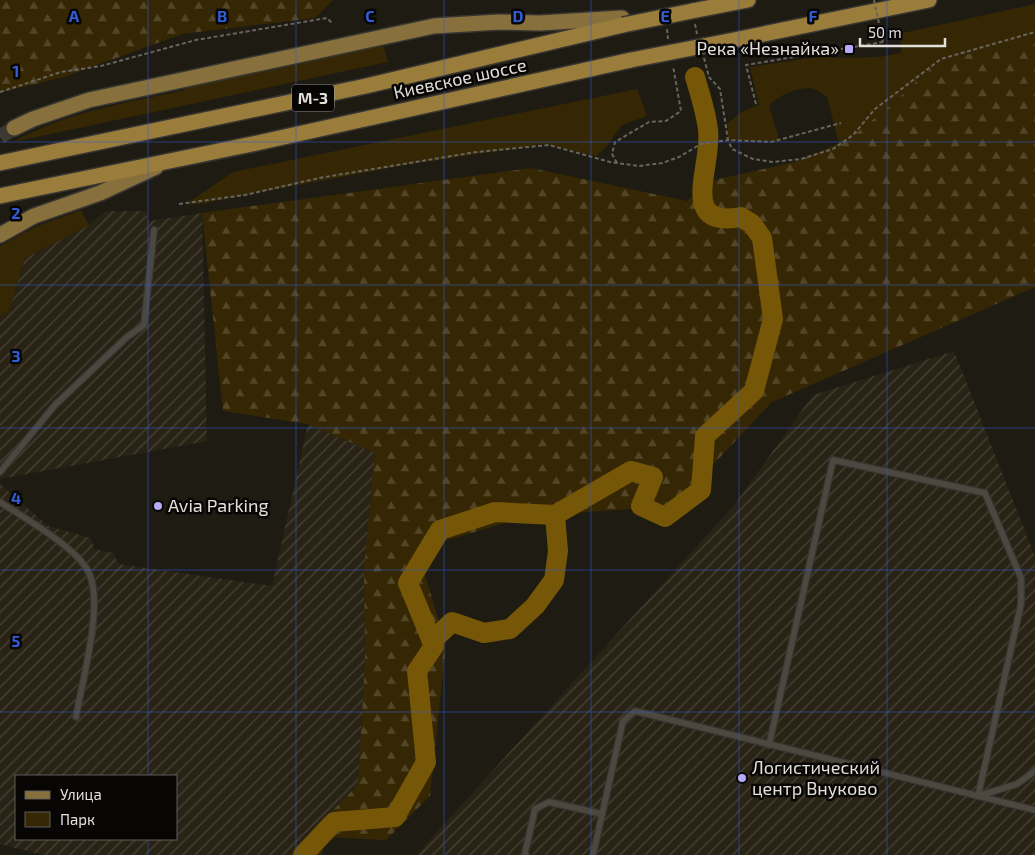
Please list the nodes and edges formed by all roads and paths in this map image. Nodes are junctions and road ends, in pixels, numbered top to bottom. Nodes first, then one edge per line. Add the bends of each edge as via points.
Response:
1 (748, 0) edge
2 (874, 0) edge
3 (929, 0) edge
4 (694, 19) dead end
5 (623, 22) junction
6 (332, 24) dead end
7 (666, 28) dead end
8 (1035, 32) edge
9 (699, 39) dead end
10 (670, 46) dead end
11 (704, 58) dead end
12 (673, 65) dead end
13 (0, 92) edge
14 (756, 104) dead end
15 (841, 123) dead end
16 (14, 128) tunnel mouth
17 (728, 140) junction
18 (167, 161) junction
19 (617, 163) junction
20 (0, 164) edge
21 (0, 196) edge
22 (178, 204) dead end
23 (154, 230) dead end
24 (0, 235) edge
25 (0, 472) edge
26 (0, 502) edge
27 (76, 717) dead end
28 (769, 745) junction
29 (1035, 771) edge
30 (978, 796) junction
31 (1035, 810) edge
32 (602, 814) junction
33 (526, 855) edge
34 (593, 855) edge

1 - 5 highway, Киевское шоссе / М-3, bridge
2 - 14 path, bridge via 883,42 746,65
3 - 18 highway, Киевское шоссе / М-3, bridge via 631,60
4 - 9 path
5 - 16 main road via 498,22 434,26 89,100
5 - 20 highway, Киевское шоссе / М-3 via 366,86
6 - 13 path via 327,18 196,40 101,66 60,72
7 - 10 path
8 - 17 path via 941,59 875,109 853,135 833,148 801,159 773,162 754,159 732,149
11 - 17 path via 709,77 720,89
12 - 19 path via 681,111 666,121 649,122 616,142 612,154
15 - 17 path via 771,142
17 - 19 path via 701,144 662,164
18 - 21 highway, Киевское шоссе / М-3
18 - 24 main road via 100,193 25,220
19 - 22 path via 549,145 531,146 476,152 319,178 246,195
23 - 25 lane via 144,325 55,405
26 - 27 lane via 65,546 89,572 95,601
28 - 30 lane
28 - 30 lane via 833,460 985,493 1021,578 1021,604
28 - 32 lane via 635,712 623,722
29 - 30 lane via 1017,784
30 - 31 lane
32 - 33 lane via 549,802 535,809
32 - 34 lane

